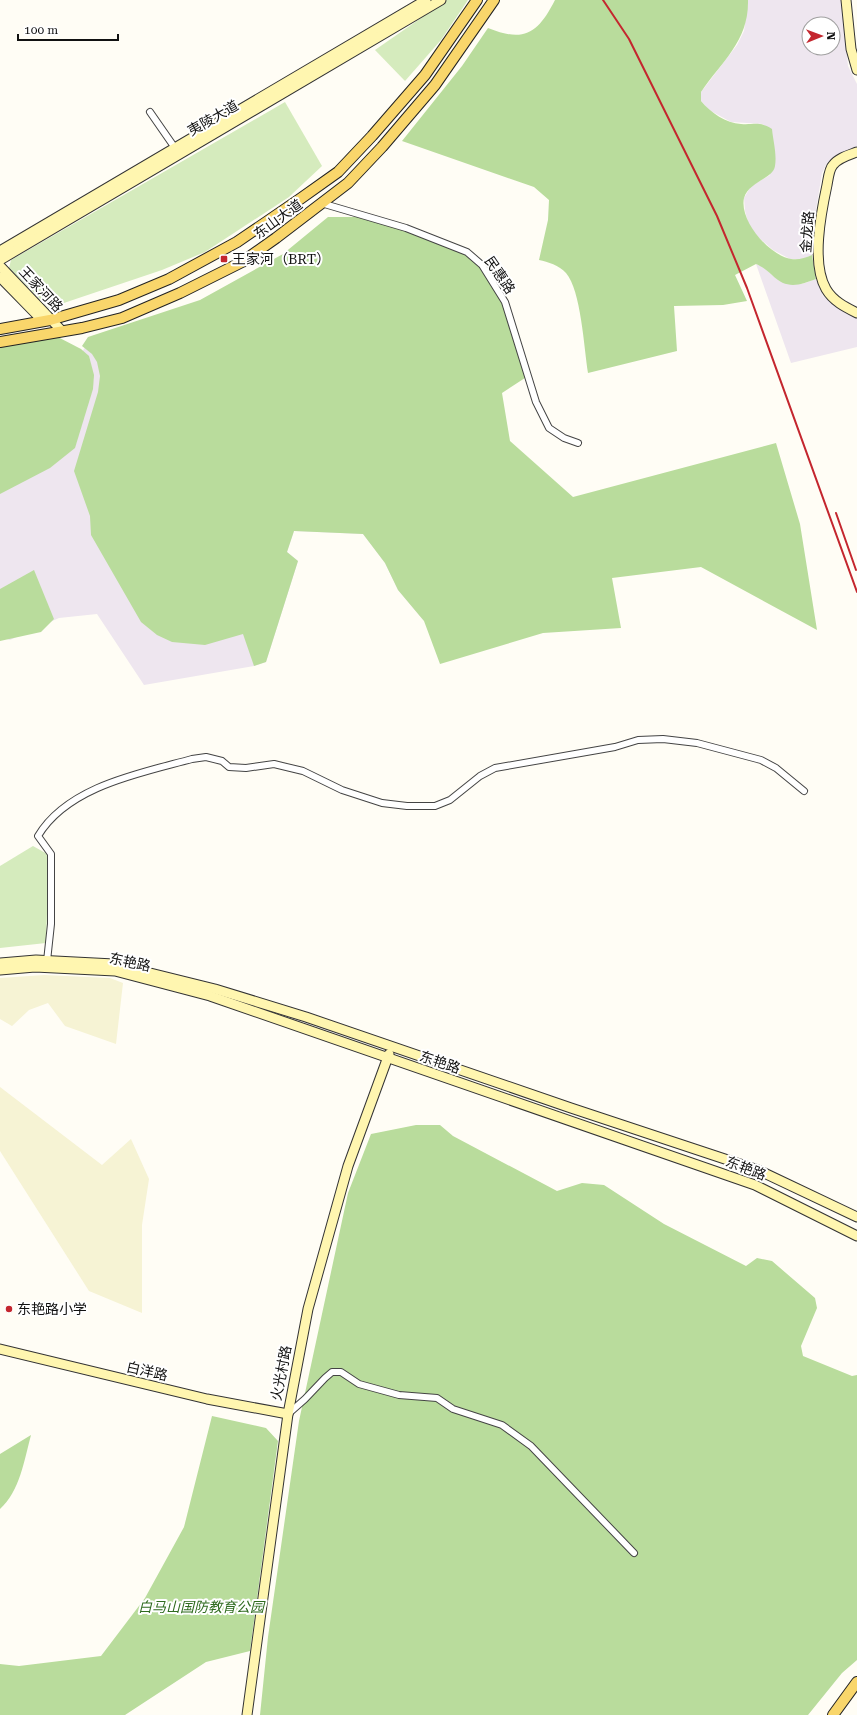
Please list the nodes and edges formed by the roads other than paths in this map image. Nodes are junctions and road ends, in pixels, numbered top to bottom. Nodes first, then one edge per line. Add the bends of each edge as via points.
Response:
1 (426, 0) edge
2 (440, 0) edge
3 (476, 0) edge
4 (494, 0) edge
5 (846, 0) edge
6 (857, 70) edge
7 (150, 112) dead end
8 (175, 148) junction
9 (857, 152) edge
10 (321, 203) junction
11 (0, 251) edge
12 (0, 260) edge
13 (0, 266) edge
14 (0, 276) edge
15 (857, 312) edge
16 (47, 320) junction
17 (0, 329) edge
18 (58, 332) junction
19 (0, 342) edge
20 (578, 443) dead end
21 (804, 791) dead end
22 (47, 961) junction
23 (0, 963) edge
24 (0, 970) edge
25 (392, 1047) junction
26 (387, 1058) junction
27 (857, 1217) edge
28 (857, 1236) edge
29 (0, 1349) edge
30 (288, 1414) junction
31 (634, 1553) dead end
32 (857, 1682) edge
33 (247, 1715) edge
34 (833, 1715) edge

1 - 8 main road, 夷陵大道
2 - 12 main road, 夷陵大道
3 - 16 main road, 东山大道 via 425,74 338,172 237,242 169,279 119,300
4 - 10 main road, 东山大道 via 435,85 348,183
5 - 6 main road via 851,49
7 - 8 street
8 - 11 main road, 夷陵大道
9 - 15 main road, 金龙路 via 832,165 823,202 818,247 826,289 842,306
10 - 18 main road, 东山大道 via 242,262 180,293 122,318
10 - 20 street, 民惠路 via 413,231 467,252 482,265 505,302 536,402 549,428
13 - 16 main road, 王家河路
14 - 16 main road, 王家河路
16 - 17 main road, 东山大道
16 - 18 main road, 王家河路
18 - 19 main road, 东山大道
21 - 22 street via 776,768 761,760 697,743 663,739 638,740 615,747 495,768 480,776 450,800 435,806 382,803 342,790 303,771 274,764 246,768 229,767 222,761 206,757 192,759 102,785 66,807 43,829 38,836 51,854 51,924
22 - 23 main road, 东艳路
22 - 25 main road, 东艳路 via 114,964 215,989
24 - 26 main road, 东艳路 via 35,967 115,971 210,996
25 - 26 main road, 火光村路
25 - 27 main road, 东艳路 via 758,1170
26 - 28 main road, 东艳路 via 755,1185
26 - 30 main road, 火光村路 via 348,1166 328,1233 308,1309
29 - 30 main road, 白洋路 via 207,1399
30 - 31 street via 332,1372 341,1372 359,1384 399,1395 437,1398 453,1409 502,1425 535,1450
30 - 33 main road, 火光村路
32 - 34 main road

